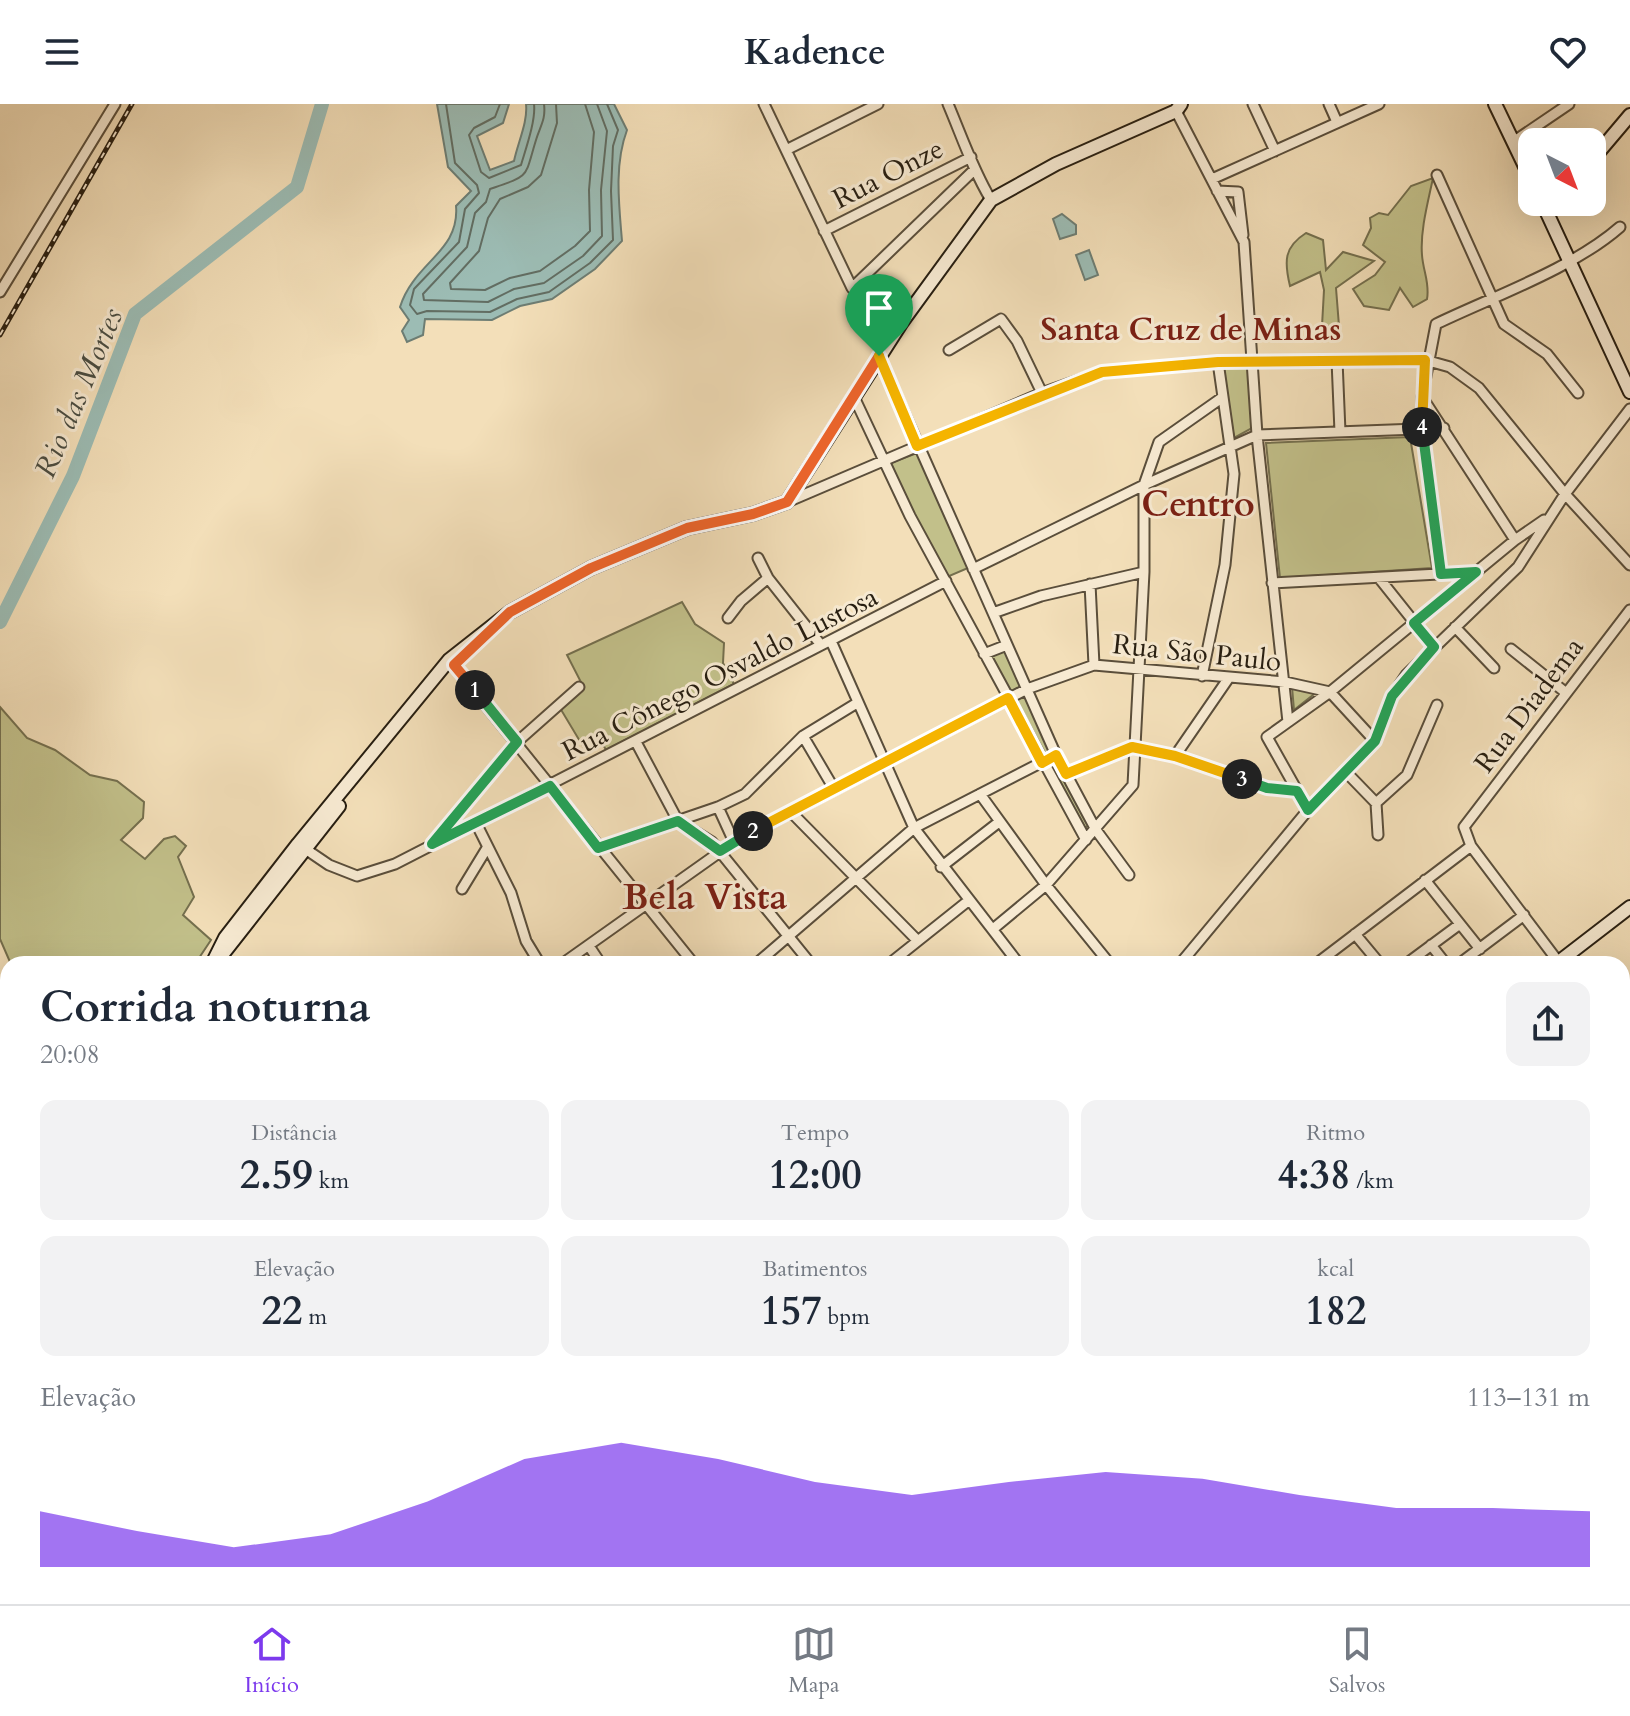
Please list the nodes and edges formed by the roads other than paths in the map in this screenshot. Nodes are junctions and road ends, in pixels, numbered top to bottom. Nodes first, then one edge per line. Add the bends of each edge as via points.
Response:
1 (115, 104) edge
2 (764, 104) edge
3 (878, 104) edge
4 (948, 104) edge
5 (1253, 104) edge
6 (1329, 104) edge
7 (1379, 104) edge
8 (1495, 104) edge
9 (1569, 104) edge
10 (1178, 108) edge
11 (1630, 115) edge
12 (1337, 122) junction
13 (1513, 142) junction
14 (1606, 143) edge
15 (786, 150) junction
16 (1275, 151) junction
17 (1518, 152) edge
18 (971, 157) junction
19 (973, 171) junction
20 (1437, 175) dead end
21 (1212, 179) junction
22 (1217, 191) junction
23 (991, 200) junction
24 (1548, 216) edge
25 (1620, 227) dead end
26 (824, 231) junction
27 (1244, 242) junction
28 (1567, 261) junction
29 (0, 292) edge
30 (1491, 298) junction
31 (949, 350) dead end
32 (879, 356) junction
33 (1337, 360) junction
34 (1218, 362) junction
35 (1253, 362) junction
36 (1428, 363) junction
37 (1630, 392) edge
38 (1042, 393) junction
39 (1578, 393) dead end
40 (854, 397) junction
41 (1223, 397) junction
42 (1422, 397) junction
43 (1630, 409) edge
44 (1444, 428) junction
45 (1422, 429) junction
46 (1340, 432) junction
47 (1257, 435) junction
48 (1230, 444) junction
49 (917, 446) junction
50 (885, 461) junction
51 (1144, 485) junction
52 (1565, 494) junction
53 (787, 502) junction
54 (1549, 517) junction
55 (1515, 540) junction
56 (758, 558) dead end
57 (1630, 565) edge
58 (973, 569) junction
59 (1144, 572) junction
60 (1476, 572) junction
61 (1441, 574) junction
62 (768, 578) junction
63 (1379, 578) junction
64 (946, 581) junction
65 (1272, 583) junction
66 (1090, 584) junction
67 (1630, 610) edge
68 (993, 613) junction
69 (728, 618) dead end
70 (1414, 623) junction
71 (1455, 627) junction
72 (826, 643) junction
73 (1007, 645) junction
74 (1434, 647) junction
75 (1511, 649) dead end
76 (984, 654) junction
77 (452, 662) junction
78 (1094, 665) junction
79 (1138, 666) junction
80 (1494, 668) dead end
81 (1202, 676) junction
82 (1228, 679) junction
83 (1285, 682) junction
84 (579, 687) dead end
85 (1027, 689) junction
86 (1330, 692) junction
87 (1565, 692) junction
88 (1008, 698) junction
89 (857, 703) junction
90 (1437, 705) dead end
91 (1288, 722) junction
92 (803, 736) junction
93 (1375, 741) junction
94 (517, 742) junction
95 (636, 742) junction
96 (1132, 747) junction
97 (1056, 755) junction
98 (1175, 756) junction
99 (886, 762) junction
100 (1042, 763) junction
101 (1345, 771) junction
102 (1066, 774) junction
103 (550, 786) junction
104 (833, 787) junction
105 (1297, 791) junction
106 (980, 794) junction
107 (1376, 803) junction
108 (718, 807) junction
109 (1308, 810) junction
110 (790, 811) junction
111 (678, 821) junction
112 (999, 822) junction
113 (476, 823) junction
114 (914, 828) junction
115 (1096, 830) junction
116 (1378, 835) dead end
117 (1086, 840) junction
118 (734, 842) junction
119 (432, 844) junction
120 (1471, 846) junction
121 (302, 847) junction
122 (487, 848) junction
123 (598, 848) junction
124 (720, 851) junction
125 (941, 867) junction
126 (1129, 875) dead end
127 (858, 877) junction
128 (1425, 880) junction
129 (1046, 885) junction
130 (462, 889) dead end
131 (968, 901) junction
132 (646, 904) junction
133 (1630, 907) edge
134 (1524, 915) junction
135 (1460, 924) junction
136 (993, 929) junction
137 (1355, 934) junction
138 (787, 936) junction
139 (917, 940) junction
140 (1431, 945) junction
141 (589, 946) junction
142 (1480, 949) junction
143 (216, 956) edge
144 (535, 956) edge
145 (574, 956) edge
146 (596, 956) edge
147 (688, 956) edge
148 (765, 956) edge
149 (804, 956) edge
150 (898, 956) edge
151 (1013, 956) edge
152 (1104, 956) edge
153 (1187, 956) edge
154 (1326, 956) edge
155 (1373, 956) edge
156 (1417, 956) edge
157 (1440, 956) edge
158 (1470, 956) edge
159 (1553, 956) edge
160 (1567, 956) edge

1 - 29 street
2 - 15 street
3 - 15 street
4 - 18 street
5 - 16 street
6 - 12 street
7 - 12 street
8 - 13 main road
9 - 13 street
10 - 21 street
10 - 23 main road
11 - 14 main road
12 - 16 street
13 - 17 main road
15 - 26 street
16 - 21 street
18 - 19 street
18 - 26 street, Rua Onze
19 - 23 street
19 - 26 street via 852,288
20 - 30 street
21 - 22 street
22 - 27 street
22 - 27 street via 1238,192
23 - 32 main road
24 - 28 main road
25 - 28 street
27 - 35 street
28 - 30 street
28 - 37 main road
30 - 36 street via 1436,324
30 - 39 street via 1504,324 1547,354
31 - 38 street via 1001,319
32 - 40 main road
32 - 49 street
33 - 35 street
33 - 36 street
33 - 46 street
34 - 35 street
34 - 38 street via 1102,372
34 - 41 street
35 - 47 street
36 - 42 street
36 - 52 street via 1450,367 1479,388
38 - 49 street
40 - 50 street
40 - 53 main road
41 - 48 street
41 - 51 street via 1159,442
42 - 44 street
42 - 45 street
43 - 52 street
44 - 45 street
44 - 55 street
45 - 46 street
45 - 61 street
46 - 47 street
47 - 48 street
47 - 65 street
48 - 51 street
48 - 81 street via 1230,528
49 - 50 street
49 - 58 street
50 - 53 street
50 - 64 street
51 - 58 street
51 - 59 street
52 - 54 street
52 - 57 street
53 - 77 main road via 687,528 591,568 510,612
54 - 55 street
54 - 71 street via 1518,567
55 - 60 street
56 - 62 street
58 - 68 street
59 - 66 street
59 - 79 street
60 - 61 street
60 - 70 street
61 - 63 street
62 - 69 street
62 - 72 street
63 - 65 street
63 - 70 street
64 - 72 street, Rua Cônego Osvaldo Lustosa
64 - 76 street
65 - 83 street
66 - 68 street
66 - 78 street
67 - 87 street, Rua Diadema
68 - 73 street
70 - 74 street
70 - 86 street
71 - 74 street
71 - 80 street
72 - 89 street
72 - 95 street, Rua Cônego Osvaldo Lustosa
73 - 76 street
73 - 85 street
74 - 93 street via 1392,696
75 - 87 street
76 - 88 street
77 - 94 street
77 - 121 main road
78 - 79 street, Rua São Paulo
78 - 85 street, Rua São Paulo
79 - 81 street, Rua São Paulo
79 - 96 street
81 - 82 street, Rua São Paulo
82 - 83 street, Rua São Paulo
82 - 98 street
83 - 86 street, Rua São Paulo
83 - 91 street
84 - 94 street
85 - 88 street, Rua São Paulo
85 - 97 street
86 - 91 street
86 - 93 street
87 - 120 street, Rua Diadema via 1464,827
88 - 99 street, Rua São Paulo
88 - 100 street
89 - 92 street
89 - 99 street
90 - 107 street via 1407,775
91 - 105 street via 1267,737
92 - 104 street
92 - 108 street via 745,794
93 - 101 street
94 - 103 street
94 - 119 street
95 - 103 street, Rua Cônego Osvaldo Lustosa
95 - 111 street
96 - 98 street
96 - 102 street
96 - 115 street via 1133,785
97 - 100 street
97 - 102 street
98 - 105 street via 1267,788
99 - 104 street, Rua São Paulo
99 - 114 street
100 - 106 street
100 - 117 street
101 - 107 street
101 - 109 street
102 - 115 street
103 - 113 street, Rua Cônego Osvaldo Lustosa
103 - 123 street
104 - 110 street, Rua São Paulo
105 - 109 street
106 - 112 street
106 - 114 street
107 - 116 street
108 - 111 street
108 - 118 street
109 - 153 street
110 - 118 street, Rua São Paulo
110 - 127 street
111 - 123 street
111 - 124 street
112 - 125 street
112 - 129 street
113 - 119 street, Rua Cônego Osvaldo Lustosa
113 - 122 street
114 - 125 street
114 - 127 street
115 - 117 street
115 - 126 street
117 - 129 street
118 - 124 street, Rua São Paulo
119 - 121 street, Rua Cônego Osvaldo Lustosa via 357,876
120 - 128 street
120 - 134 street
121 - 143 main road via 225,938
122 - 130 street
122 - 144 street
123 - 132 street
124 - 132 street, Rua São Paulo
124 - 138 street
125 - 131 street
127 - 138 street
127 - 139 street
128 - 135 street
128 - 137 street
129 - 136 street
129 - 152 street
131 - 136 street
131 - 139 street
132 - 141 street, Rua São Paulo
132 - 147 street
133 - 160 main road
134 - 142 street
134 - 159 street
135 - 140 street
135 - 142 street
136 - 151 street
137 - 154 street
137 - 155 street
138 - 148 street
138 - 149 street
139 - 150 street
140 - 156 street
140 - 157 street
141 - 145 street, Rua São Paulo
141 - 146 street
142 - 158 street

